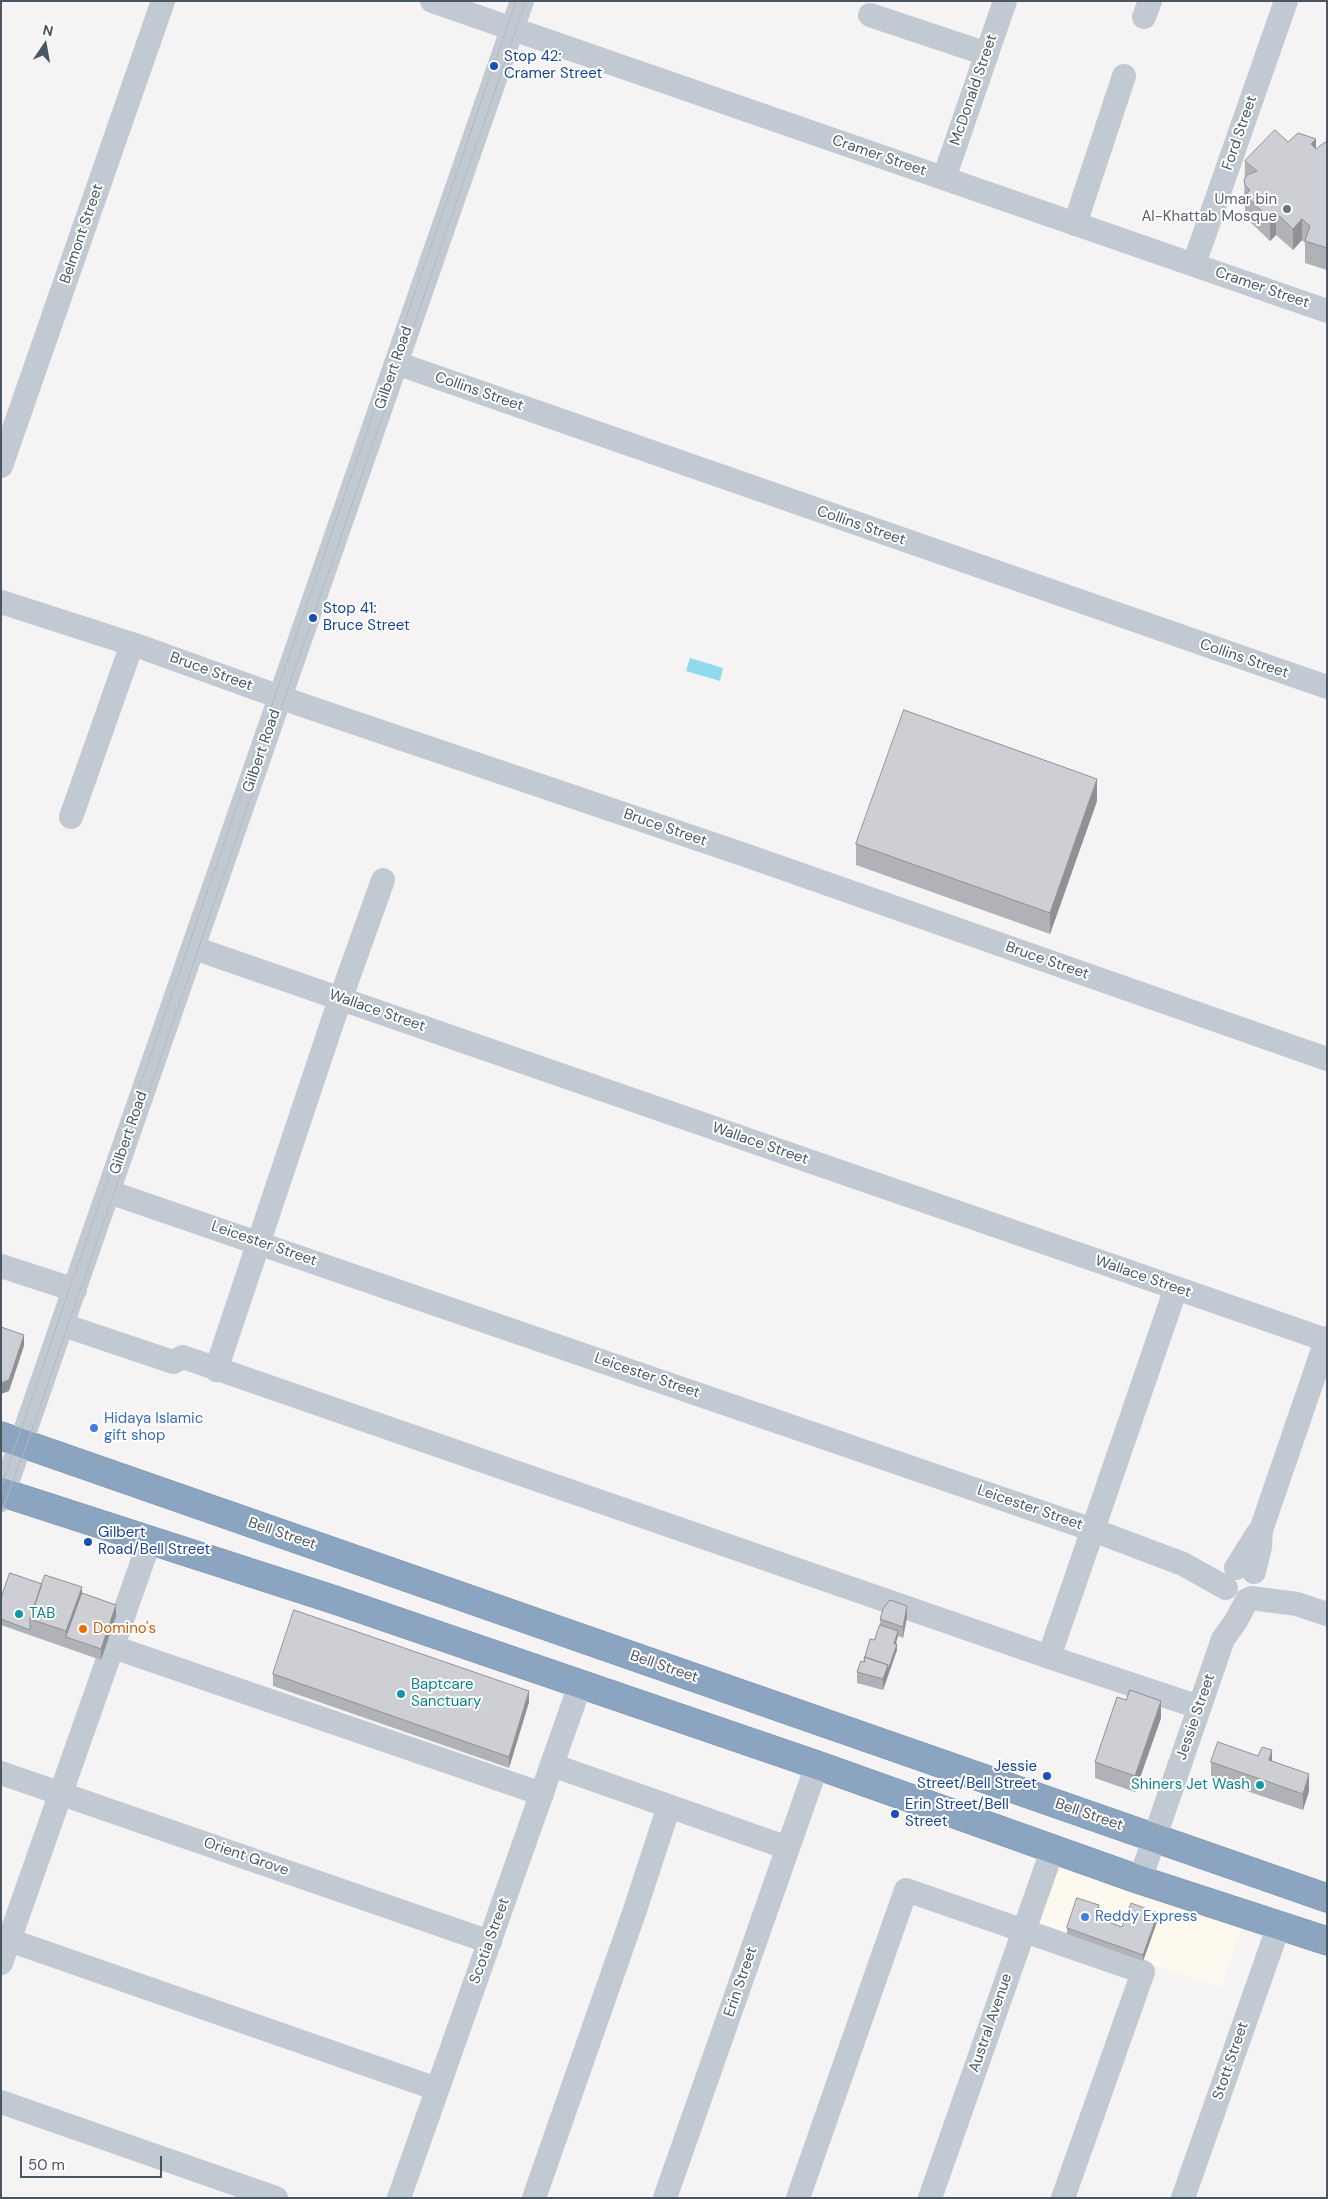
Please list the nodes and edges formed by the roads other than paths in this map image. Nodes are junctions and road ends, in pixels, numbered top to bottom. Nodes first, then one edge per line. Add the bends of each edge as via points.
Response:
1 (163, 1) edge
2 (432, 1) edge
3 (522, 1) edge
4 (1005, 1) edge
5 (1286, 1) edge
6 (870, 15) dead end
7 (512, 29) junction
8 (987, 54) junction
9 (1124, 76) dead end
10 (944, 178) junction
11 (1076, 224) junction
12 (1194, 264) junction
13 (1327, 311) edge
14 (396, 363) junction
15 (1, 466) edge
16 (1, 602) edge
17 (132, 644) junction
18 (1327, 687) edge
19 (280, 697) junction
20 (71, 817) dead end
21 (384, 880) dead end
22 (194, 948) junction
23 (341, 998) junction
24 (1327, 1060) edge
25 (109, 1192) junction
26 (259, 1242) junction
27 (1, 1266) edge
28 (1176, 1288) junction
29 (75, 1290) junction
30 (63, 1325) junction
31 (1326, 1339) edge
32 (216, 1370) junction
33 (12, 1440) edge
34 (2, 1495) edge
35 (1093, 1530) junction
36 (150, 1540) junction
37 (1241, 1584) junction
38 (1327, 1614) edge
39 (113, 1647) junction
40 (1049, 1657) junction
41 (580, 1685) junction
42 (1199, 1707) junction
43 (552, 1765) junction
44 (817, 1765) junction
45 (1, 1773) edge
46 (61, 1793) junction
47 (542, 1794) junction
48 (669, 1806) junction
49 (1154, 1838) junction
50 (788, 1848) junction
51 (1053, 1848) junction
52 (1140, 1880) junction
53 (1327, 1898) edge
54 (1279, 1925) junction
55 (1024, 1930) junction
56 (9, 1940) junction
57 (1327, 1941) edge
58 (490, 1942) junction
59 (1, 1963) edge
60 (437, 2089) junction
61 (1, 2102) edge
62 (276, 2198) edge
63 (399, 2198) edge
64 (534, 2198) edge
65 (665, 2198) edge
66 (798, 2198) edge
67 (930, 2198) edge
68 (1063, 2198) edge
69 (1183, 2198) edge

1 - 15 street, Belmont Street
2 - 7 street, Cramer Street
3 - 7 street, Gilbert Road
4 - 8 street, McDonald Street
5 - 12 street, Ford Street
6 - 8 street
7 - 10 street, Cramer Street
7 - 14 street, Gilbert Road
8 - 10 street, McDonald Street
9 - 11 street
10 - 11 street, Cramer Street
11 - 12 street, Cramer Street
12 - 13 street, Cramer Street
14 - 18 street, Collins Street
14 - 19 street, Gilbert Road
16 - 17 street, Bruce Street
17 - 19 street, Bruce Street
17 - 20 street
19 - 22 street, Gilbert Road
19 - 24 street, Bruce Street via 727,849
21 - 23 street
22 - 23 street, Wallace Street
22 - 25 street, Gilbert Road
23 - 26 street
23 - 28 street, Wallace Street
25 - 26 street, Leicester Street
25 - 29 street, Gilbert Road
26 - 32 street
26 - 35 street, Leicester Street
27 - 29 street
28 - 31 street, Wallace Street
28 - 35 street
29 - 30 street, Gilbert Road
30 - 32 street via 173,1362 183,1357
30 - 33 street, Gilbert Road
31 - 37 street, Jessie Street via 1261,1530 1260,1547
32 - 40 street
33 - 34 street, Gilbert Road
33 - 49 highway, Bell Street
34 - 36 highway
35 - 37 street, Leicester Street
35 - 40 street
36 - 39 street
36 - 41 highway via 336,1600
37 - 38 street, Leicester Street
37 - 42 street, Jessie Street via 1236,1621 1223,1639
39 - 46 street
39 - 47 street
40 - 42 street
41 - 43 street, Scotia Street
41 - 44 highway
42 - 49 street, Jessie Street
43 - 47 street, Scotia Street
43 - 48 street
44 - 50 street, Erin Street
44 - 51 highway
45 - 46 street, Orient Grove
46 - 56 street
46 - 58 street, Orient Grove
47 - 58 street, Scotia Street
48 - 50 street
48 - 64 street
49 - 52 street, Jessie Street
49 - 53 highway, Bell Street
50 - 65 street, Erin Street
51 - 52 highway
51 - 55 street, Austral Avenue
52 - 54 highway
54 - 57 highway
54 - 69 street, Stott Street
55 - 66 street via 906,1890
55 - 67 street, Austral Avenue
55 - 68 street via 1143,1972
56 - 59 street
56 - 60 street
58 - 60 street, Scotia Street
60 - 63 street, Scotia Street
61 - 62 street

